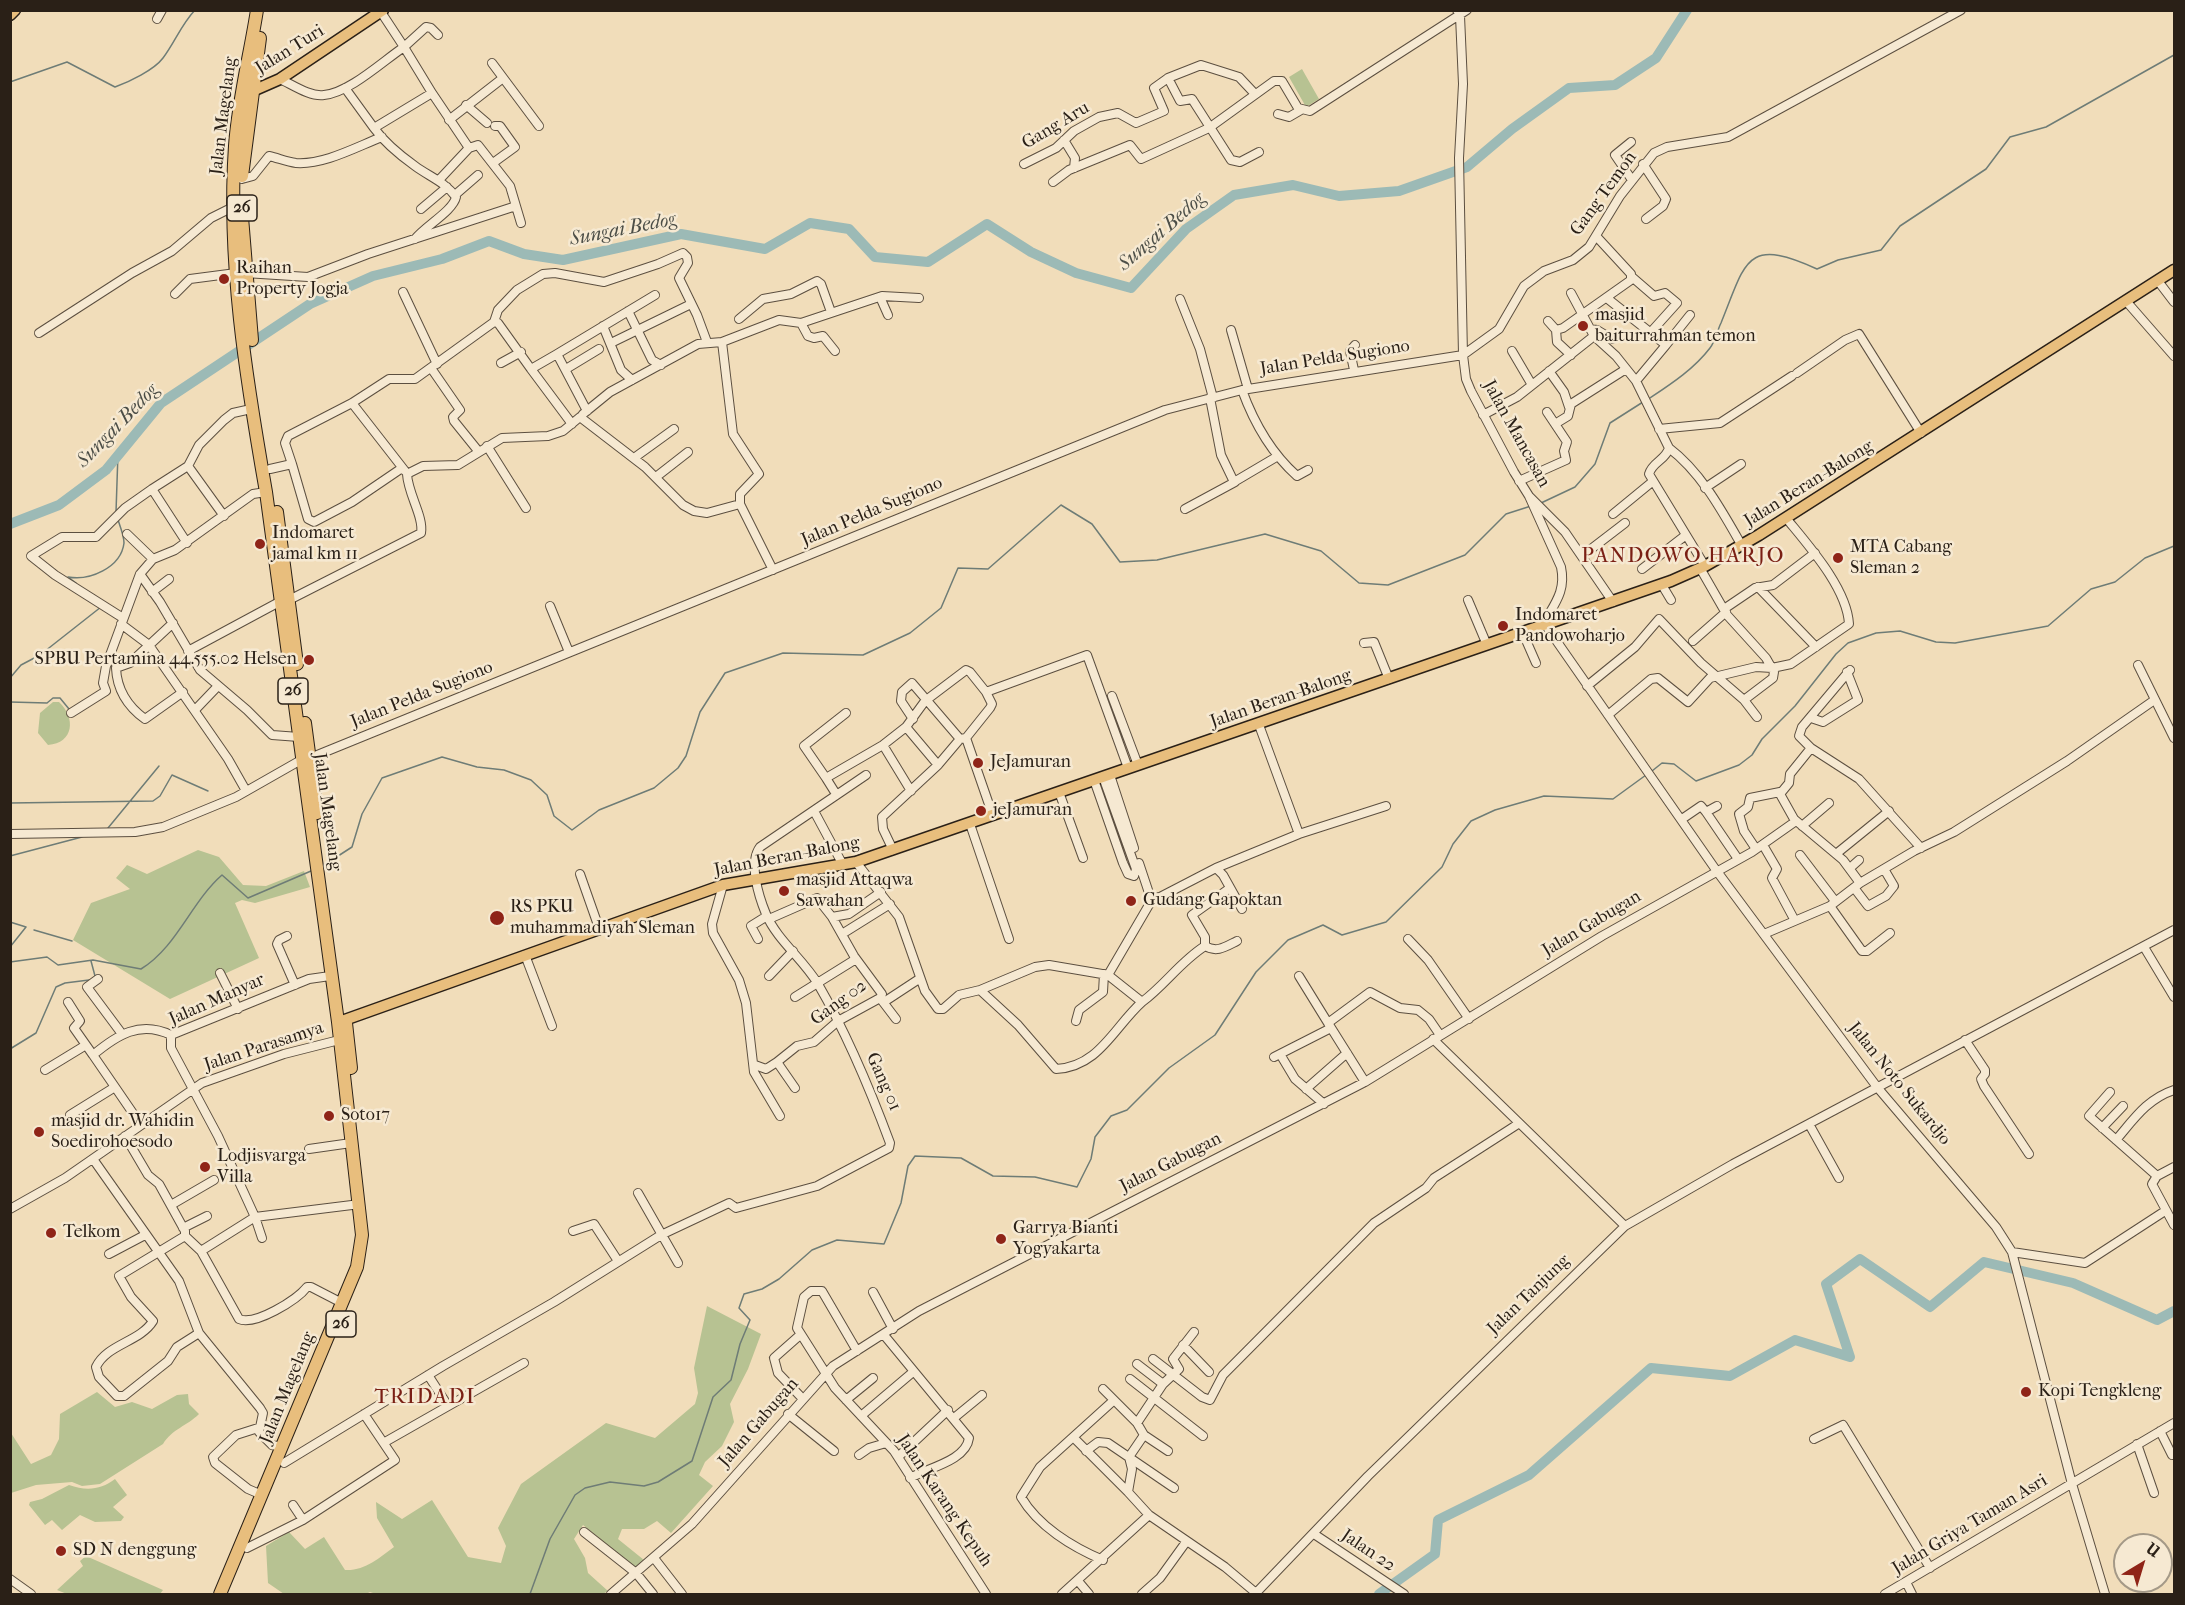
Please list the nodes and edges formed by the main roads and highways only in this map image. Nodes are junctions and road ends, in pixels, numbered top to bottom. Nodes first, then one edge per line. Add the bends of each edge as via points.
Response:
1 (15, 10) edge
2 (257, 10) edge
3 (264, 10) edge
4 (382, 11) edge
5 (10, 15) edge
6 (248, 93) junction
7 (2175, 270) edge
8 (241, 273) junction
9 (250, 361) junction
10 (281, 571) junction
11 (286, 600) junction
12 (305, 759) junction
13 (342, 1022) junction
14 (344, 1039) junction
15 (220, 1594) edge
16 (228, 1594) edge

1 - 5 main road
2 - 6 highway, Jalan Magelang / 26
3 - 6 highway, Jalan Magelang / 26
4 - 6 main road, Jalan Turi via 280,79
6 - 8 highway, Jalan Magelang / 26
6 - 8 highway, Jalan Magelang / 26 via 235,144 233,207
7 - 13 main road, Jalan Beran-Balong via 1742,546 1662,585 856,862 723,885
8 - 9 highway, Jalan Magelang / 26
9 - 10 highway, Jalan Magelang / 26 via 270,469
9 - 10 highway, Jalan Magelang / 26 via 252,409
10 - 11 highway, Jalan Magelang / 26
11 - 12 highway, Jalan Magelang / 26
11 - 12 highway, Jalan Magelang / 26 via 298,737
12 - 13 highway, Jalan Magelang / 26
12 - 13 highway, Jalan Magelang / 26 via 330,976
13 - 14 highway, Jalan Magelang / 26
14 - 15 highway, Jalan Magelang / 26 via 361,1250
14 - 16 highway, Jalan Magelang / 26 via 369,1254

